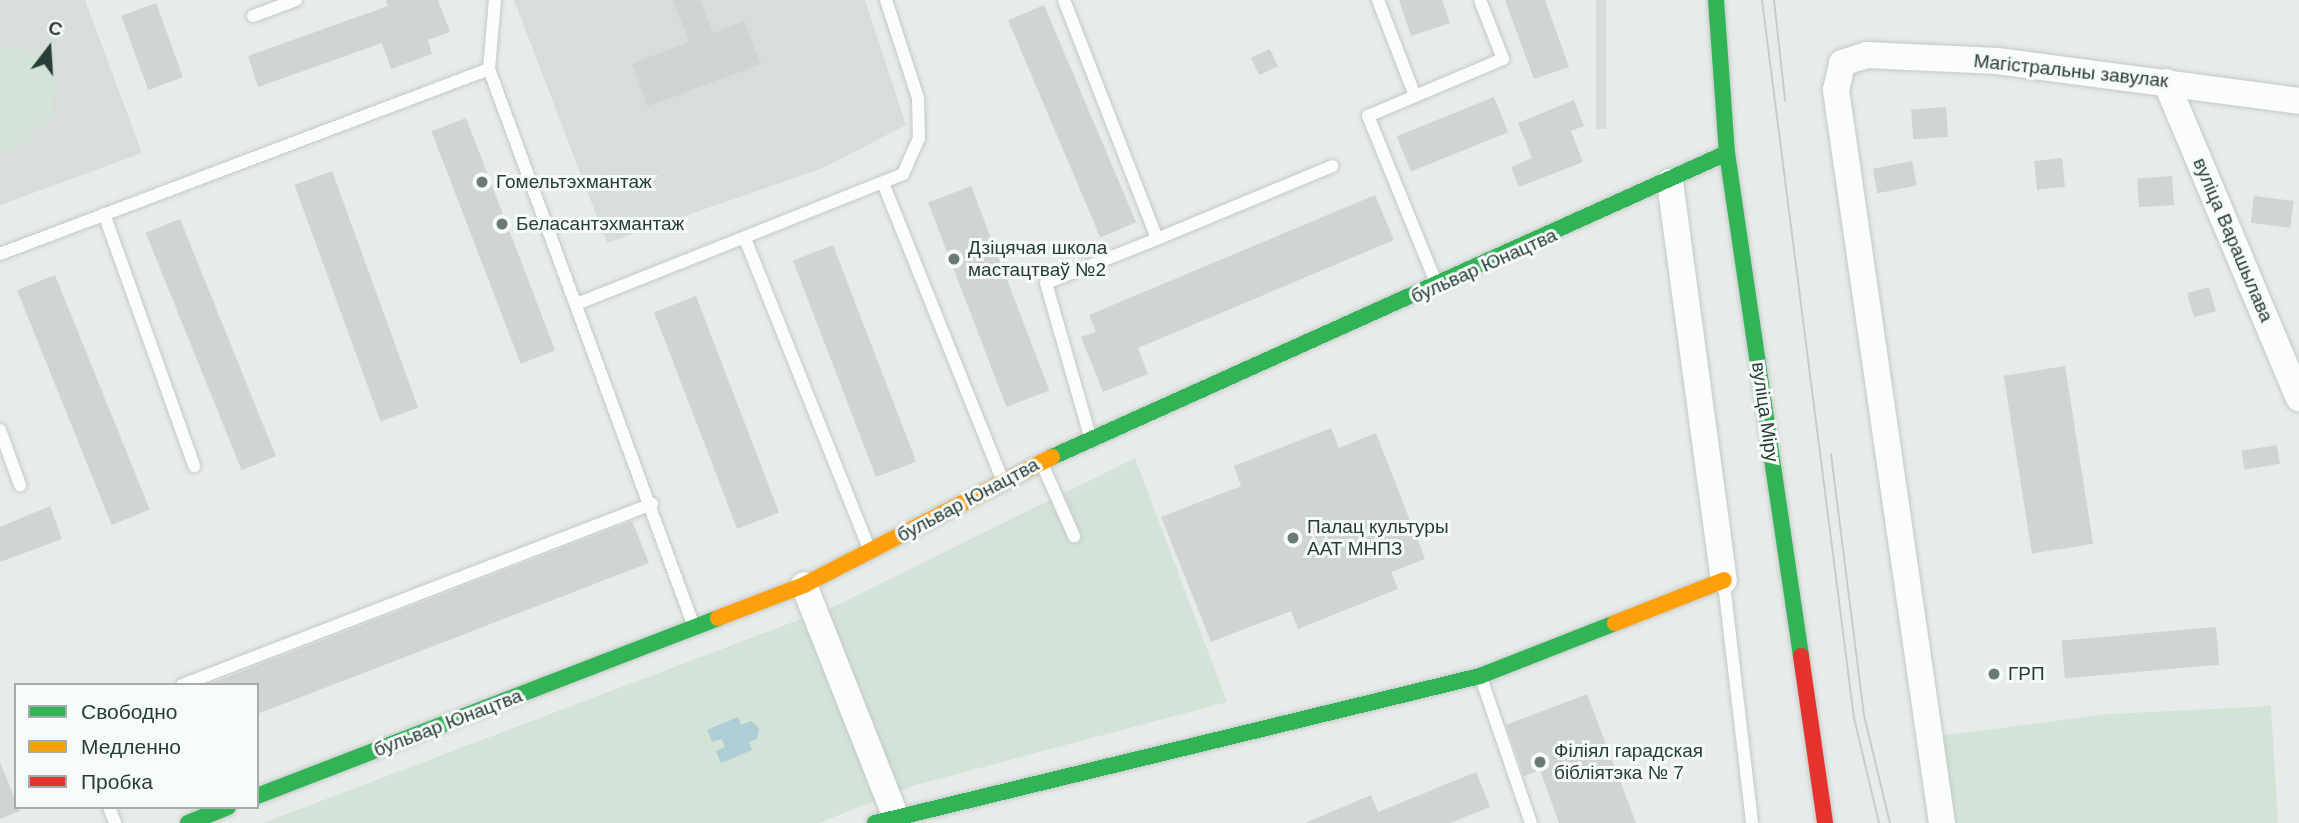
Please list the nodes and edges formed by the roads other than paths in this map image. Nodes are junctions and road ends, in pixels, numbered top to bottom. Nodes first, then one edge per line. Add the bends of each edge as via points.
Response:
1 (296, 0) edge
2 (495, 0) edge
3 (886, 0) edge
4 (1064, 0) edge
5 (1378, 0) edge
6 (1480, 0) edge
7 (1716, 0) edge
8 (253, 16) dead end
9 (489, 69) junction
10 (2166, 82) junction
11 (1415, 96) junction
12 (2299, 101) edge
13 (1727, 153) junction
14 (1332, 166) dead end
15 (1670, 182) junction
16 (883, 183) junction
17 (104, 214) junction
18 (1157, 239) junction
19 (746, 241) junction
20 (0, 254) edge
21 (1438, 288) junction
22 (579, 303) junction
23 (2299, 398) edge
24 (0, 430) edge
25 (1090, 437) junction
26 (1040, 461) junction
27 (194, 466) dead end
28 (1002, 479) junction
29 (20, 485) dead end
30 (652, 503) junction
31 (1074, 536) dead end
32 (871, 553) junction
33 (1724, 580) junction
34 (804, 585) junction
35 (694, 627) junction
36 (1480, 676) junction
37 (187, 683) edge
38 (259, 795) edge
39 (223, 809) edge
40 (889, 820) edge
41 (188, 823) edge
42 (1531, 823) edge
43 (1752, 823) edge
44 (1825, 823) edge
45 (1942, 823) edge

1 - 8 lane
2 - 9 lane
3 - 16 lane via 918,98 919,138 903,174
4 - 18 lane
5 - 11 lane
6 - 11 lane via 1503,59
7 - 13 street, вуліца Міру
9 - 17 lane
9 - 22 lane
10 - 12 street, Магістральны завулак
10 - 23 street, вуліца Варашылава
10 - 45 street, Магістральны завулак via 1997,61 1866,55 1842,63 1836,90
11 - 21 lane via 1368,116
13 - 15 street, бульвар Юнацтва
13 - 44 street, вуліца Міру
14 - 18 lane
15 - 21 street, бульвар Юнацтва
15 - 33 street
16 - 19 lane
16 - 28 lane
17 - 20 lane
17 - 27 lane
18 - 25 lane via 1046,283
19 - 22 lane
19 - 32 lane
21 - 25 street, бульвар Юнацтва
22 - 30 lane
24 - 29 lane
25 - 26 street, бульвар Юнацтва
26 - 28 street, бульвар Юнацтва
26 - 31 lane
28 - 32 street, бульвар Юнацтва
30 - 35 lane
30 - 37 lane
32 - 34 street, бульвар Юнацтва
33 - 36 street
33 - 43 lane
34 - 35 street, бульвар Юнацтва
34 - 40 street
35 - 38 street, бульвар Юнацтва
36 - 40 street
36 - 42 lane
39 - 41 street

